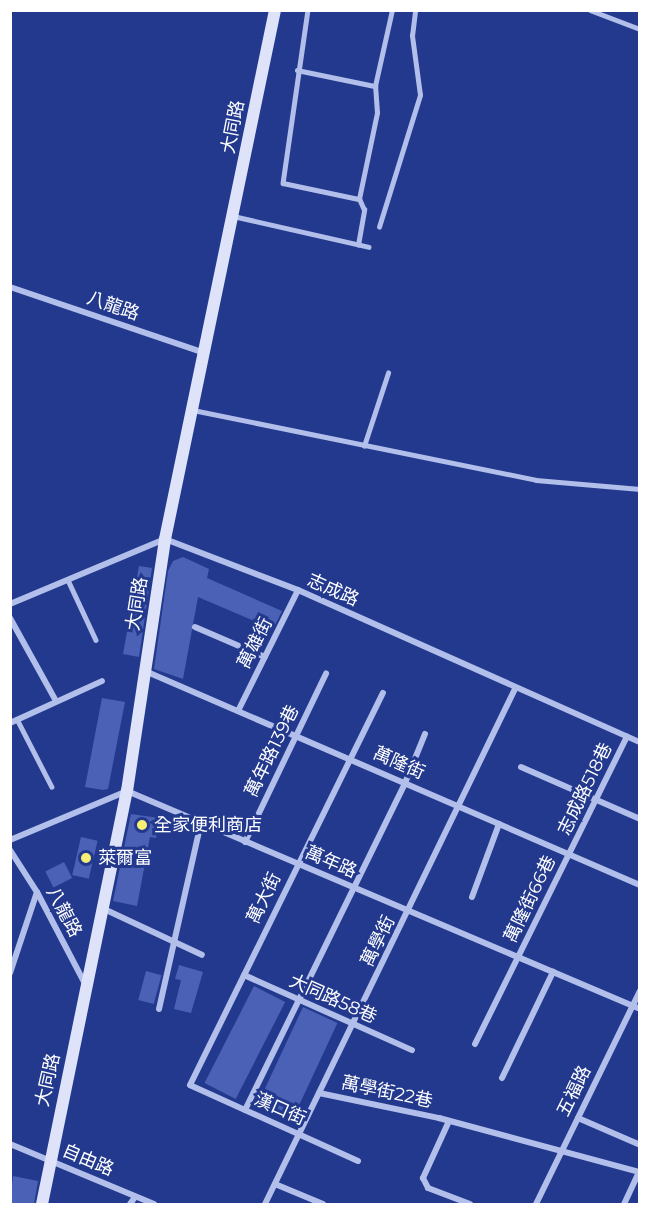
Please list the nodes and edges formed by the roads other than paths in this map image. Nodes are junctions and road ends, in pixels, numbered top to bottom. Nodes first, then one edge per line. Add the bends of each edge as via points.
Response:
1 (275, 10) edge
2 (309, 10) edge
3 (392, 10) edge
4 (415, 10) edge
5 (590, 10) edge
6 (639, 29) edge
7 (297, 70) junction
8 (375, 86) junction
9 (359, 199) junction
10 (233, 216) junction
11 (379, 227) dead end
12 (358, 244) junction
13 (369, 247) dead end
14 (10, 287) edge
15 (206, 353) junction
16 (388, 373) dead end
17 (193, 410) junction
18 (364, 446) junction
19 (639, 489) edge
20 (165, 539) junction
21 (68, 580) junction
22 (298, 590) junction
23 (10, 604) edge
24 (10, 618) edge
25 (195, 627) dead end
26 (96, 640) dead end
27 (265, 657) junction
28 (145, 671) junction
29 (326, 674) dead end
30 (102, 681) dead end
31 (515, 689) junction
32 (383, 693) dead end
33 (56, 701) junction
34 (238, 709) junction
35 (14, 721) edge
36 (425, 734) dead end
37 (297, 735) junction
38 (627, 737) junction
39 (639, 742) edge
40 (351, 759) junction
41 (521, 767) dead end
42 (405, 783) junction
43 (52, 787) dead end
44 (127, 791) junction
45 (596, 800) junction
46 (459, 806) junction
47 (639, 819) edge
48 (201, 823) junction
49 (499, 824) junction
50 (10, 840) edge
51 (245, 842) junction
52 (10, 850) edge
53 (569, 854) junction
54 (13, 859) edge
55 (298, 864) junction
56 (639, 885) edge
57 (353, 887) junction
58 (38, 892) junction
59 (472, 897) dead end
60 (104, 909) junction
61 (409, 911) junction
62 (174, 942) junction
63 (202, 955) dead end
64 (518, 958) junction
65 (553, 972) junction
66 (10, 974) edge
67 (243, 975) junction
68 (88, 990) junction
69 (639, 991) edge
70 (298, 1000) junction
71 (632, 1005) junction
72 (159, 1009) dead end
73 (639, 1009) edge
74 (354, 1024) junction
75 (475, 1044) dead end
76 (412, 1050) dead end
77 (502, 1078) dead end
78 (190, 1085) joint
79 (320, 1093) junction
80 (245, 1110) junction
81 (578, 1118) junction
82 (448, 1121) junction
83 (299, 1134) junction
84 (10, 1144) edge
85 (639, 1145) edge
86 (562, 1151) junction
87 (49, 1160) junction
88 (358, 1161) dead end
89 (275, 1184) junction
90 (135, 1197) junction
91 (42, 1204) edge
92 (130, 1204) edge
93 (154, 1204) edge
94 (265, 1204) edge
95 (323, 1204) edge
96 (470, 1204) edge
97 (536, 1204) edge
98 (624, 1204) edge

1 - 10 main road, 大同路
2 - 7 lane
3 - 8 lane
4 - 11 lane via 412,36 420,95
5 - 6 lane
7 - 8 lane
7 - 9 lane via 283,183
8 - 9 lane via 377,113
9 - 12 lane via 364,210
10 - 12 lane
10 - 15 main road, 大同路
12 - 13 lane
14 - 15 street, 八龍路
15 - 17 main road, 大同路
16 - 18 lane
17 - 18 lane
17 - 20 main road, 大同路
18 - 19 lane via 536,480
20 - 21 street
20 - 22 street, 志成路
20 - 28 main road, 大同路
21 - 23 street
21 - 26 lane
22 - 27 street, 萬雄街
22 - 31 street, 志成路
24 - 33 street
25 - 27 street
27 - 34 street, 萬雄街
28 - 34 street, 萬隆街
28 - 44 main road, 大同路
29 - 37 street, 萬年路139巷
30 - 33 street
31 - 38 street, 志成路
31 - 46 street, 萬學街
32 - 40 street, 萬大街
33 - 35 street
34 - 37 street, 萬隆街
35 - 43 lane
36 - 42 street
37 - 40 street, 萬隆街
37 - 51 street, 萬年路139巷
38 - 39 street, 志成路
38 - 45 street, 志成路518巷
40 - 42 street, 萬隆街
40 - 55 street, 萬大街
41 - 45 street
42 - 46 street, 萬隆街
42 - 57 street
44 - 48 street, 萬年路
44 - 50 street
44 - 60 main road, 大同路
45 - 47 street
45 - 53 street, 志成路518巷
46 - 49 street, 萬隆街
46 - 61 street, 萬學街
48 - 51 street, 萬年路
48 - 62 street
49 - 53 street, 萬隆街
49 - 59 street
51 - 55 street, 萬年路
52 - 54 street, 八龍路
53 - 56 street, 萬隆街
53 - 64 street, 萬隆街66巷
54 - 58 street, 八龍路
55 - 57 street, 萬年路
55 - 67 street, 萬大街
57 - 61 street, 萬年路
57 - 70 street
58 - 66 street
58 - 68 street, 八龍路
60 - 62 street
60 - 68 main road, 大同路
61 - 64 street, 萬年路
61 - 74 street, 萬學街
62 - 63 street
62 - 72 street
64 - 65 street, 萬年路
64 - 75 street, 萬隆街66巷
65 - 71 street, 萬年路
65 - 77 street
67 - 70 street, 大同路58巷
67 - 78 street, 萬大街
68 - 87 main road, 大同路
69 - 71 street, 五福路
70 - 74 street, 大同路58巷
70 - 80 street
71 - 73 street, 萬年路
71 - 81 street, 五福路
74 - 76 street, 大同路58巷
74 - 79 street, 萬學街
78 - 80 street, 漢口街
79 - 82 street, 萬學街22巷
79 - 83 street, 萬學街
80 - 83 street, 漢口街
81 - 85 street
81 - 86 street, 五福路
82 - 86 street, 萬學街22巷
82 - 96 street via 423,1178 428,1188
83 - 88 street, 漢口街
83 - 89 street, 萬學街
84 - 87 street, 自由路
86 - 97 street, 五福路
86 - 98 street, 萬學街22巷 via 639,1172
87 - 90 street, 自由路
87 - 91 main road, 大同路
89 - 94 street, 萬學街
89 - 95 street
90 - 92 street
90 - 93 street, 自由路

